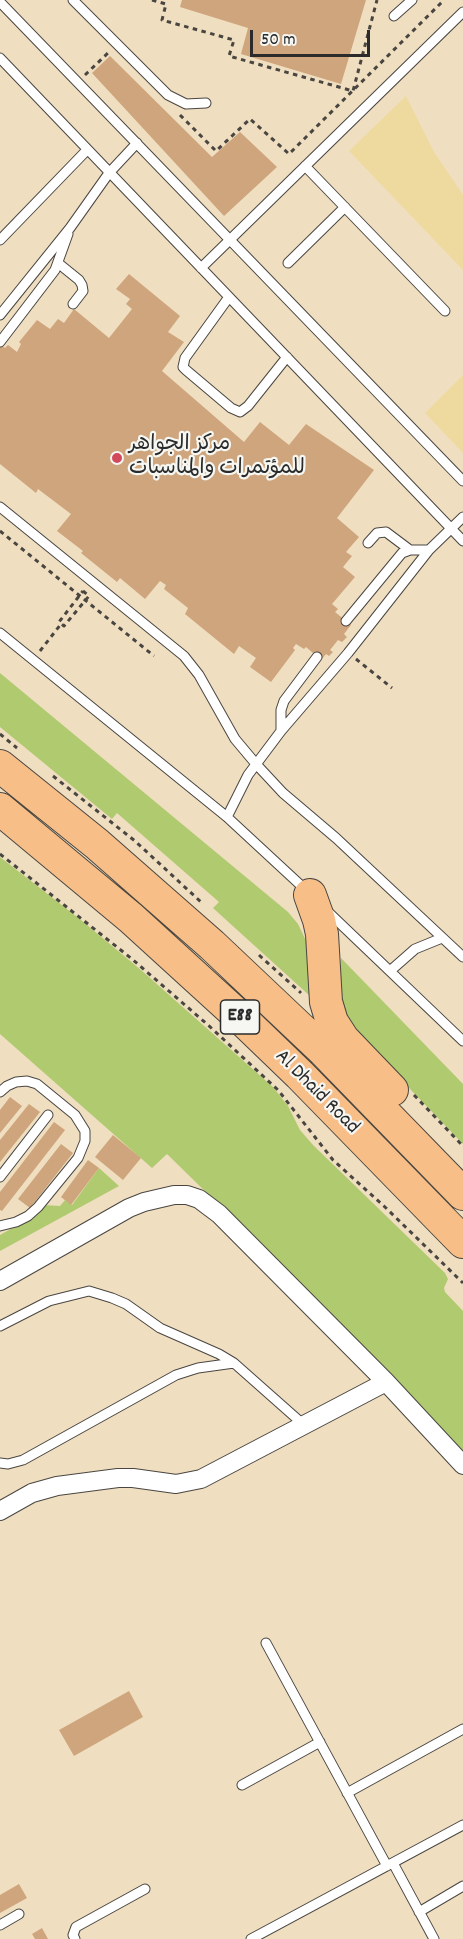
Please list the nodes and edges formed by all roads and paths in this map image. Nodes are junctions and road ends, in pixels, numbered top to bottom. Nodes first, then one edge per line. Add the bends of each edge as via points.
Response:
1 (73, 0) edge
2 (152, 0) edge
3 (377, 0) edge
4 (411, 0) edge
5 (444, 0) edge
6 (0, 2) edge
7 (463, 12) edge
8 (394, 16) dead end
9 (112, 49) dead end
10 (0, 58) edge
11 (78, 82) junction
12 (353, 91) junction
13 (206, 103) dead end
14 (176, 111) dead end
15 (137, 143) junction
16 (87, 150) junction
17 (305, 166) junction
18 (110, 173) junction
19 (345, 207) junction
20 (70, 228) junction
21 (229, 239) junction
22 (0, 240) edge
23 (58, 263) junction
24 (288, 263) dead end
25 (201, 268) junction
26 (229, 297) junction
27 (73, 304) dead end
28 (445, 311) dead end
29 (0, 315) edge
30 (0, 342) edge
31 (287, 357) junction
32 (463, 481) edge
33 (0, 507) edge
34 (463, 517) edge
35 (452, 529) junction
36 (0, 531) edge
37 (463, 541) edge
38 (368, 543) dead end
39 (410, 550) junction
40 (429, 550) junction
41 (80, 596) junction
42 (85, 600) junction
43 (346, 621) dead end
44 (61, 624) junction
45 (0, 633) edge
46 (348, 653) junction
47 (154, 656) dead end
48 (318, 657) dead end
49 (33, 659) junction
50 (392, 688) dead end
51 (281, 731) junction
52 (256, 764) junction
53 (0, 766) edge
54 (0, 809) edge
55 (227, 818) junction
56 (0, 854) edge
57 (310, 895) junction
58 (442, 938) junction
59 (463, 957) edge
60 (390, 971) junction
61 (463, 1041) edge
62 (0, 1092) edge
63 (48, 1116) dead end
64 (437, 1167) junction
65 (0, 1176) edge
66 (463, 1194) edge
67 (0, 1226) edge
68 (463, 1242) edge
69 (0, 1281) edge
70 (463, 1283) edge
71 (0, 1326) edge
72 (234, 1363) junction
73 (386, 1382) junction
74 (304, 1425) junction
75 (0, 1463) edge
76 (463, 1465) edge
77 (0, 1511) edge
78 (266, 1643) dead end
79 (463, 1729) edge
80 (320, 1742) junction
81 (242, 1785) dead end
82 (347, 1793) junction
83 (463, 1824) edge
84 (390, 1864) junction
85 (463, 1886) edge
86 (145, 1889) dead end
87 (419, 1912) junction
88 (19, 1914) dead end
89 (0, 1925) edge
90 (264, 1936) edge
91 (75, 1939) edge
92 (251, 1939) edge
93 (434, 1939) edge

1 - 13 lane via 168,95 186,104
2 - 12 path via 166,4 162,20 234,40 230,56
3 - 12 path
4 - 8 lane
5 - 12 path
6 - 11 lane
7 - 17 lane
9 - 11 path
10 - 16 lane
11 - 15 lane
12 - 14 path via 289,154 250,119 216,150
15 - 18 lane
15 - 21 lane
16 - 18 lane
16 - 22 lane
17 - 19 lane
17 - 21 lane
18 - 20 lane
18 - 25 lane
19 - 24 lane
19 - 28 lane
20 - 23 lane
20 - 29 lane
21 - 25 lane
21 - 32 lane
23 - 27 lane via 82,285 83,291
23 - 30 lane
25 - 26 lane
26 - 31 lane
26 - 31 lane via 184,358 183,367 240,412
31 - 35 lane
33 - 52 lane via 184,656 235,739
34 - 35 lane
35 - 37 lane
35 - 40 lane
36 - 41 path
38 - 39 lane via 378,533 386,532
39 - 40 lane
39 - 43 lane via 397,558
40 - 46 lane
41 - 42 path via 83,591 89,596
41 - 44 path
42 - 44 path via 64,626
42 - 47 path
44 - 49 path
45 - 49 lane
46 - 50 path
46 - 51 lane
48 - 51 lane via 284,701
49 - 55 lane
51 - 52 lane
52 - 55 lane
52 - 58 lane
53 - 64 highway, Al Dhaid Road / E88 via 212,945 322,1049
54 - 68 highway, Al Dhaid Road / E88 via 131,918 245,1022
55 - 57 lane
56 - 70 path via 208,1025 278,1090 333,1160
57 - 60 lane
57 - 64 highway via 320,920 326,1002 332,1022 343,1039 411,1111 427,1137
58 - 59 lane
58 - 60 lane via 414,949
60 - 61 lane
62 - 67 lane via 16,1082 37,1084 75,1115 85,1131 85,1141 78,1158 38,1207 16,1222
63 - 65 lane
64 - 66 highway, Al Dhaid Road / E88
69 - 73 street via 129,1208 159,1197 187,1195 219,1214
71 - 72 lane via 49,1301 89,1291 112,1298 160,1328
72 - 74 lane
72 - 75 lane via 176,1375 23,1460
73 - 74 street
73 - 76 street
74 - 77 street via 194,1481 176,1484 118,1478 57,1486 32,1493
78 - 80 lane
79 - 82 lane
80 - 81 lane
80 - 82 lane
82 - 84 lane
83 - 84 lane
84 - 87 lane
84 - 90 lane
85 - 87 lane
86 - 91 lane via 76,1927
87 - 93 lane
88 - 89 lane
90 - 92 lane

